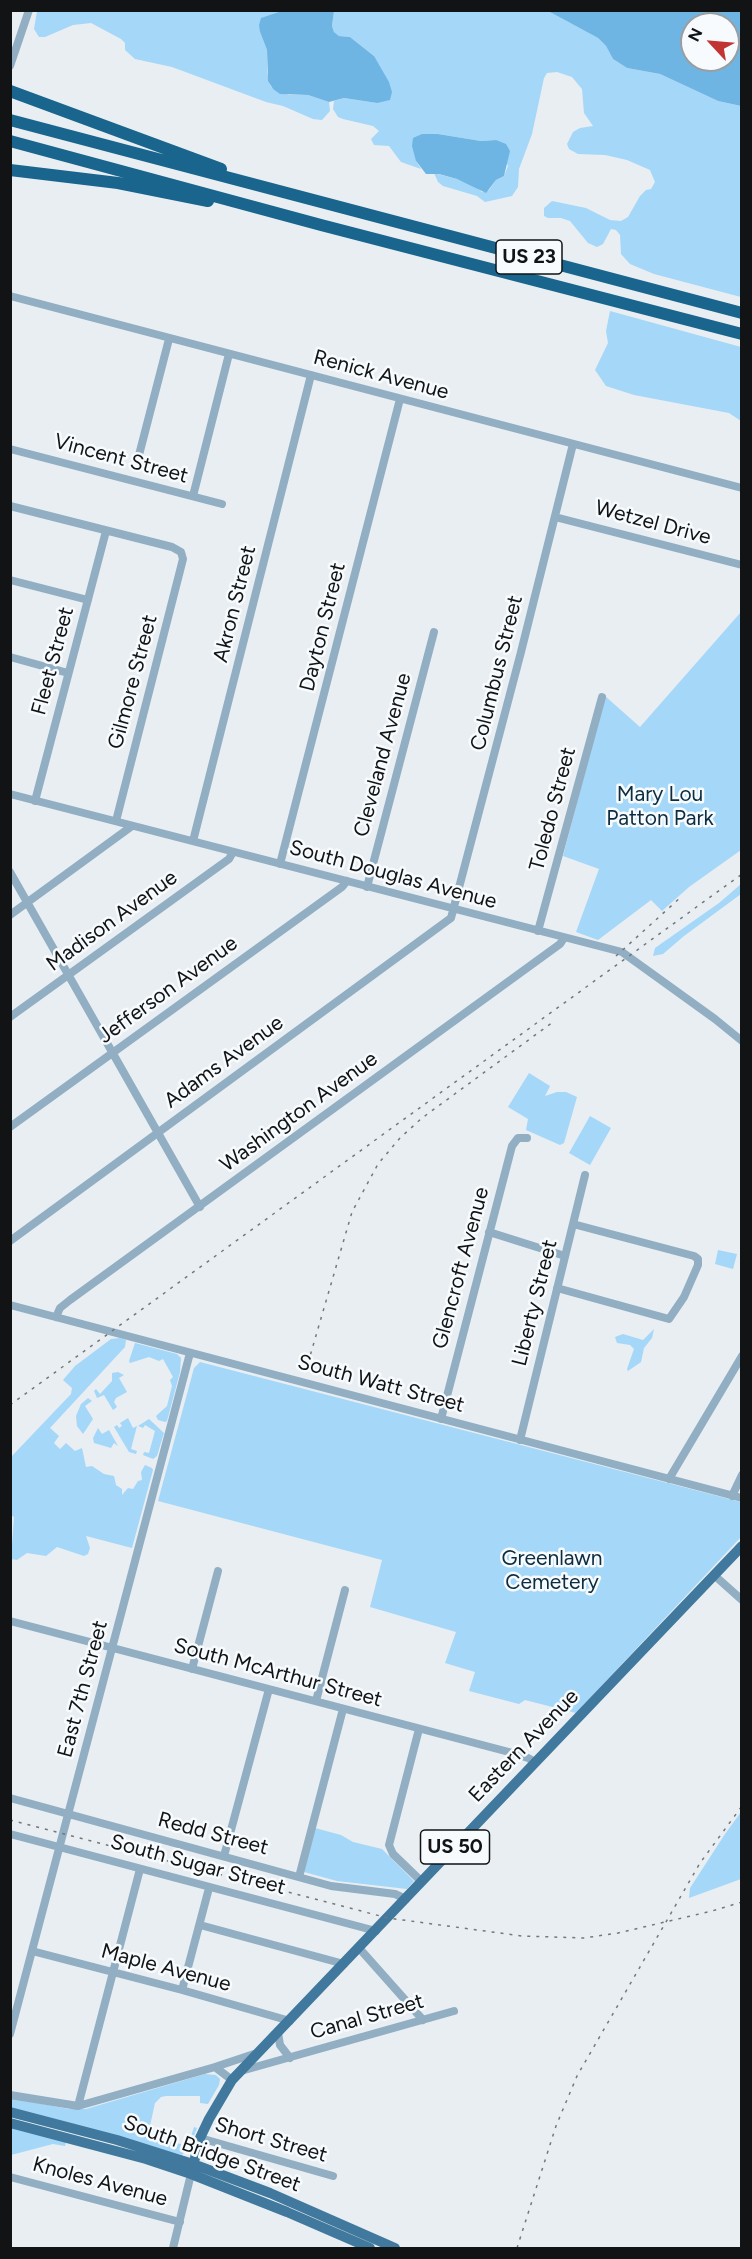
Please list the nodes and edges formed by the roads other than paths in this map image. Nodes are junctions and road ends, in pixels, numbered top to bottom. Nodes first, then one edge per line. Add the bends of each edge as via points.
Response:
1 (29, 10) edge
2 (10, 66) edge
3 (10, 91) edge
4 (16, 122) edge
5 (15, 142) edge
6 (10, 170) edge
7 (316, 201) junction
8 (321, 225) junction
9 (10, 296) edge
10 (741, 313) edge
11 (741, 334) edge
12 (169, 339) junction
13 (228, 354) junction
14 (311, 375) junction
15 (400, 399) junction
16 (573, 444) junction
17 (10, 449) edge
18 (139, 455) dead end
19 (741, 488) edge
20 (193, 496) junction
21 (222, 504) dead end
22 (10, 506) edge
23 (555, 516) junction
24 (106, 531) junction
25 (741, 565) edge
26 (10, 580) edge
27 (88, 600) junction
28 (434, 632) dead end
29 (10, 657) edge
30 (68, 673) junction
31 (602, 697) dead end
32 (10, 794) edge
33 (35, 801) junction
34 (116, 821) junction
35 (132, 826) junction
36 (193, 841) junction
37 (233, 852) junction
38 (280, 864) junction
39 (10, 872) edge
40 (347, 881) junction
41 (367, 887) junction
42 (28, 903) junction
43 (454, 910) junction
44 (10, 915) edge
45 (538, 931) junction
46 (564, 938) junction
47 (69, 975) junction
48 (10, 1017) edge
49 (741, 1041) edge
50 (112, 1053) junction
51 (10, 1127) edge
52 (159, 1132) junction
53 (527, 1138) dead end
54 (585, 1175) dead end
55 (200, 1207) junction
56 (573, 1224) junction
57 (489, 1232) junction
58 (10, 1241) edge
59 (565, 1256) junction
60 (557, 1288) junction
61 (10, 1305) edge
62 (56, 1317) junction
63 (190, 1353) junction
64 (741, 1356) edge
65 (441, 1419) junction
66 (520, 1440) junction
67 (741, 1475) edge
68 (669, 1479) junction
69 (732, 1496) junction
70 (741, 1498) edge
71 (741, 1546) edge
72 (218, 1571) dead end
73 (714, 1575) junction
74 (345, 1590) dead end
75 (741, 1600) edge
76 (10, 1621) edge
77 (112, 1648) junction
78 (192, 1669) junction
79 (269, 1689) junction
80 (316, 1701) junction
81 (344, 1708) junction
82 (419, 1729) junction
83 (535, 1762) junction
84 (10, 1798) edge
85 (68, 1814) junction
86 (10, 1834) edge
87 (60, 1846) junction
88 (224, 1856) junction
89 (140, 1869) junction
90 (299, 1877) junction
91 (422, 1882) junction
92 (209, 1888) junction
93 (406, 1899) junction
94 (200, 1925) junction
95 (376, 1931) junction
96 (359, 1948) junction
97 (32, 1951) junction
98 (344, 1964) junction
99 (114, 1972) junction
100 (182, 1990) junction
101 (454, 2011) dead end
102 (423, 2020) junction
103 (290, 2021) junction
104 (278, 2033) junction
105 (10, 2034) edge
106 (259, 2053) junction
107 (290, 2058) junction
108 (215, 2067) junction
109 (240, 2072) junction
110 (232, 2080) junction
111 (10, 2095) edge
112 (78, 2106) junction
113 (10, 2112) edge
114 (10, 2123) edge
115 (200, 2138) junction
116 (192, 2169) junction
117 (333, 2176) dead end
118 (10, 2177) edge
119 (180, 2222) junction
120 (173, 2248) edge
121 (370, 2248) edge
122 (395, 2248) edge

1 - 2 street
3 - 7 highway
4 - 7 highway, US 23
5 - 8 highway, US 23
6 - 8 highway via 118,183
7 - 10 highway, US 23
8 - 11 highway, US 23
9 - 12 street, Renick Avenue
12 - 13 street, Renick Avenue
12 - 18 street
13 - 14 street, Renick Avenue
13 - 20 street
14 - 15 street, Renick Avenue
14 - 36 street, Akron Street
15 - 16 street, Renick Avenue
15 - 38 street, Dayton Street
16 - 19 street, Renick Avenue
16 - 23 street, Columbus Street
17 - 20 street, Vincent Street
20 - 21 street, Vincent Street
22 - 24 street
23 - 25 street, Wetzel Drive
23 - 43 street, Columbus Street
24 - 27 street, Fleet Street
24 - 34 street, Gilmore Street via 171,547 181,552 183,559
26 - 27 street
27 - 30 street, Fleet Street
28 - 41 street, Cleveland Avenue
29 - 30 street
30 - 33 street, Fleet Street
31 - 45 street, Toledo Street
32 - 33 street, South Douglas Avenue
33 - 34 street, South Douglas Avenue
34 - 35 street, South Douglas Avenue
35 - 36 street, South Douglas Avenue
35 - 42 street
36 - 37 street, South Douglas Avenue
37 - 38 street, South Douglas Avenue
37 - 47 street, Madison Avenue via 229,859
38 - 40 street, South Douglas Avenue
39 - 42 street
40 - 41 street, South Douglas Avenue
40 - 50 street, Jefferson Avenue
41 - 43 street, South Douglas Avenue
42 - 44 street
42 - 47 street
43 - 45 street, South Douglas Avenue
43 - 52 street, Adams Avenue via 451,918
45 - 46 street, South Douglas Avenue
46 - 49 street, South Douglas Avenue via 621,952
46 - 55 street, Washington Avenue
47 - 48 street, Madison Avenue
47 - 50 street
50 - 51 street, Jefferson Avenue
50 - 52 street
52 - 55 street
52 - 58 street, Adams Avenue
53 - 57 street, Glencroft Avenue via 518,1138 512,1146
54 - 56 street, Liberty Street
55 - 62 street, Washington Avenue via 70,1300
56 - 59 street, Liberty Street
56 - 60 street via 689,1254 699,1259 698,1265 671,1318
57 - 59 street
57 - 65 street, Glencroft Avenue
59 - 60 street, Liberty Street
60 - 66 street, Liberty Street
61 - 62 street, South Watt Street
62 - 63 street, South Watt Street
63 - 65 street, South Watt Street
63 - 77 street, East 7th Street
64 - 68 street
65 - 66 street, South Watt Street
66 - 68 street, South Watt Street
67 - 69 street
68 - 69 street, South Watt Street
69 - 70 street, South Watt Street
71 - 73 main road, Eastern Avenue / US 50
72 - 78 street
73 - 75 street
73 - 83 main road, Eastern Avenue / US 50
74 - 80 street
76 - 77 street, South McArthur Street
77 - 78 street, South McArthur Street
77 - 85 street, East 7th Street
78 - 79 street, South McArthur Street
79 - 80 street, South McArthur Street
79 - 88 street
80 - 81 street, South McArthur Street
81 - 82 street, South McArthur Street
81 - 90 street
82 - 83 street, South McArthur Street
82 - 91 street via 389,1845 393,1854
83 - 91 main road, Eastern Avenue / US 50
84 - 85 street, Redd Street
85 - 87 street, East 7th Street
85 - 88 street, Redd Street
86 - 87 street, South Sugar Street
87 - 89 street, South Sugar Street
87 - 97 street, East 7th Street
88 - 90 street, Redd Street
89 - 92 street, South Sugar Street
89 - 99 street
90 - 93 street, Redd Street
91 - 93 main road, Eastern Avenue / US 50
92 - 94 street
92 - 95 street, South Sugar Street
93 - 95 main road, Eastern Avenue / US 50
94 - 98 street
94 - 100 street
95 - 96 main road, Eastern Avenue / US 50
96 - 98 main road, Eastern Avenue / US 50
96 - 102 street
97 - 99 street, Maple Avenue
97 - 105 street, East 7th Street
98 - 103 main road, Eastern Avenue / US 50
99 - 100 street, Maple Avenue
99 - 112 street
100 - 103 street, Maple Avenue
101 - 102 street, Canal Street
102 - 107 street, Canal Street
103 - 104 main road, Eastern Avenue / US 50
104 - 106 main road, Eastern Avenue / US 50
104 - 107 street, Canal Street via 280,2045
106 - 108 street
106 - 109 main road, Eastern Avenue / US 50
107 - 109 street, Canal Street
108 - 110 street
108 - 112 street
109 - 110 main road, Eastern Avenue / US 50
110 - 115 main road, Eastern Avenue / US 50
111 - 112 street
113 - 116 main road, South Bridge Street via 117,2140
114 - 116 main road, South Bridge Street
115 - 116 main road, Eastern Avenue / US 50
115 - 117 street, Short Street
116 - 119 street
116 - 121 main road, South Bridge Street
116 - 122 main road, South Bridge Street via 270,2193
118 - 119 street, Knoles Avenue
119 - 120 street

